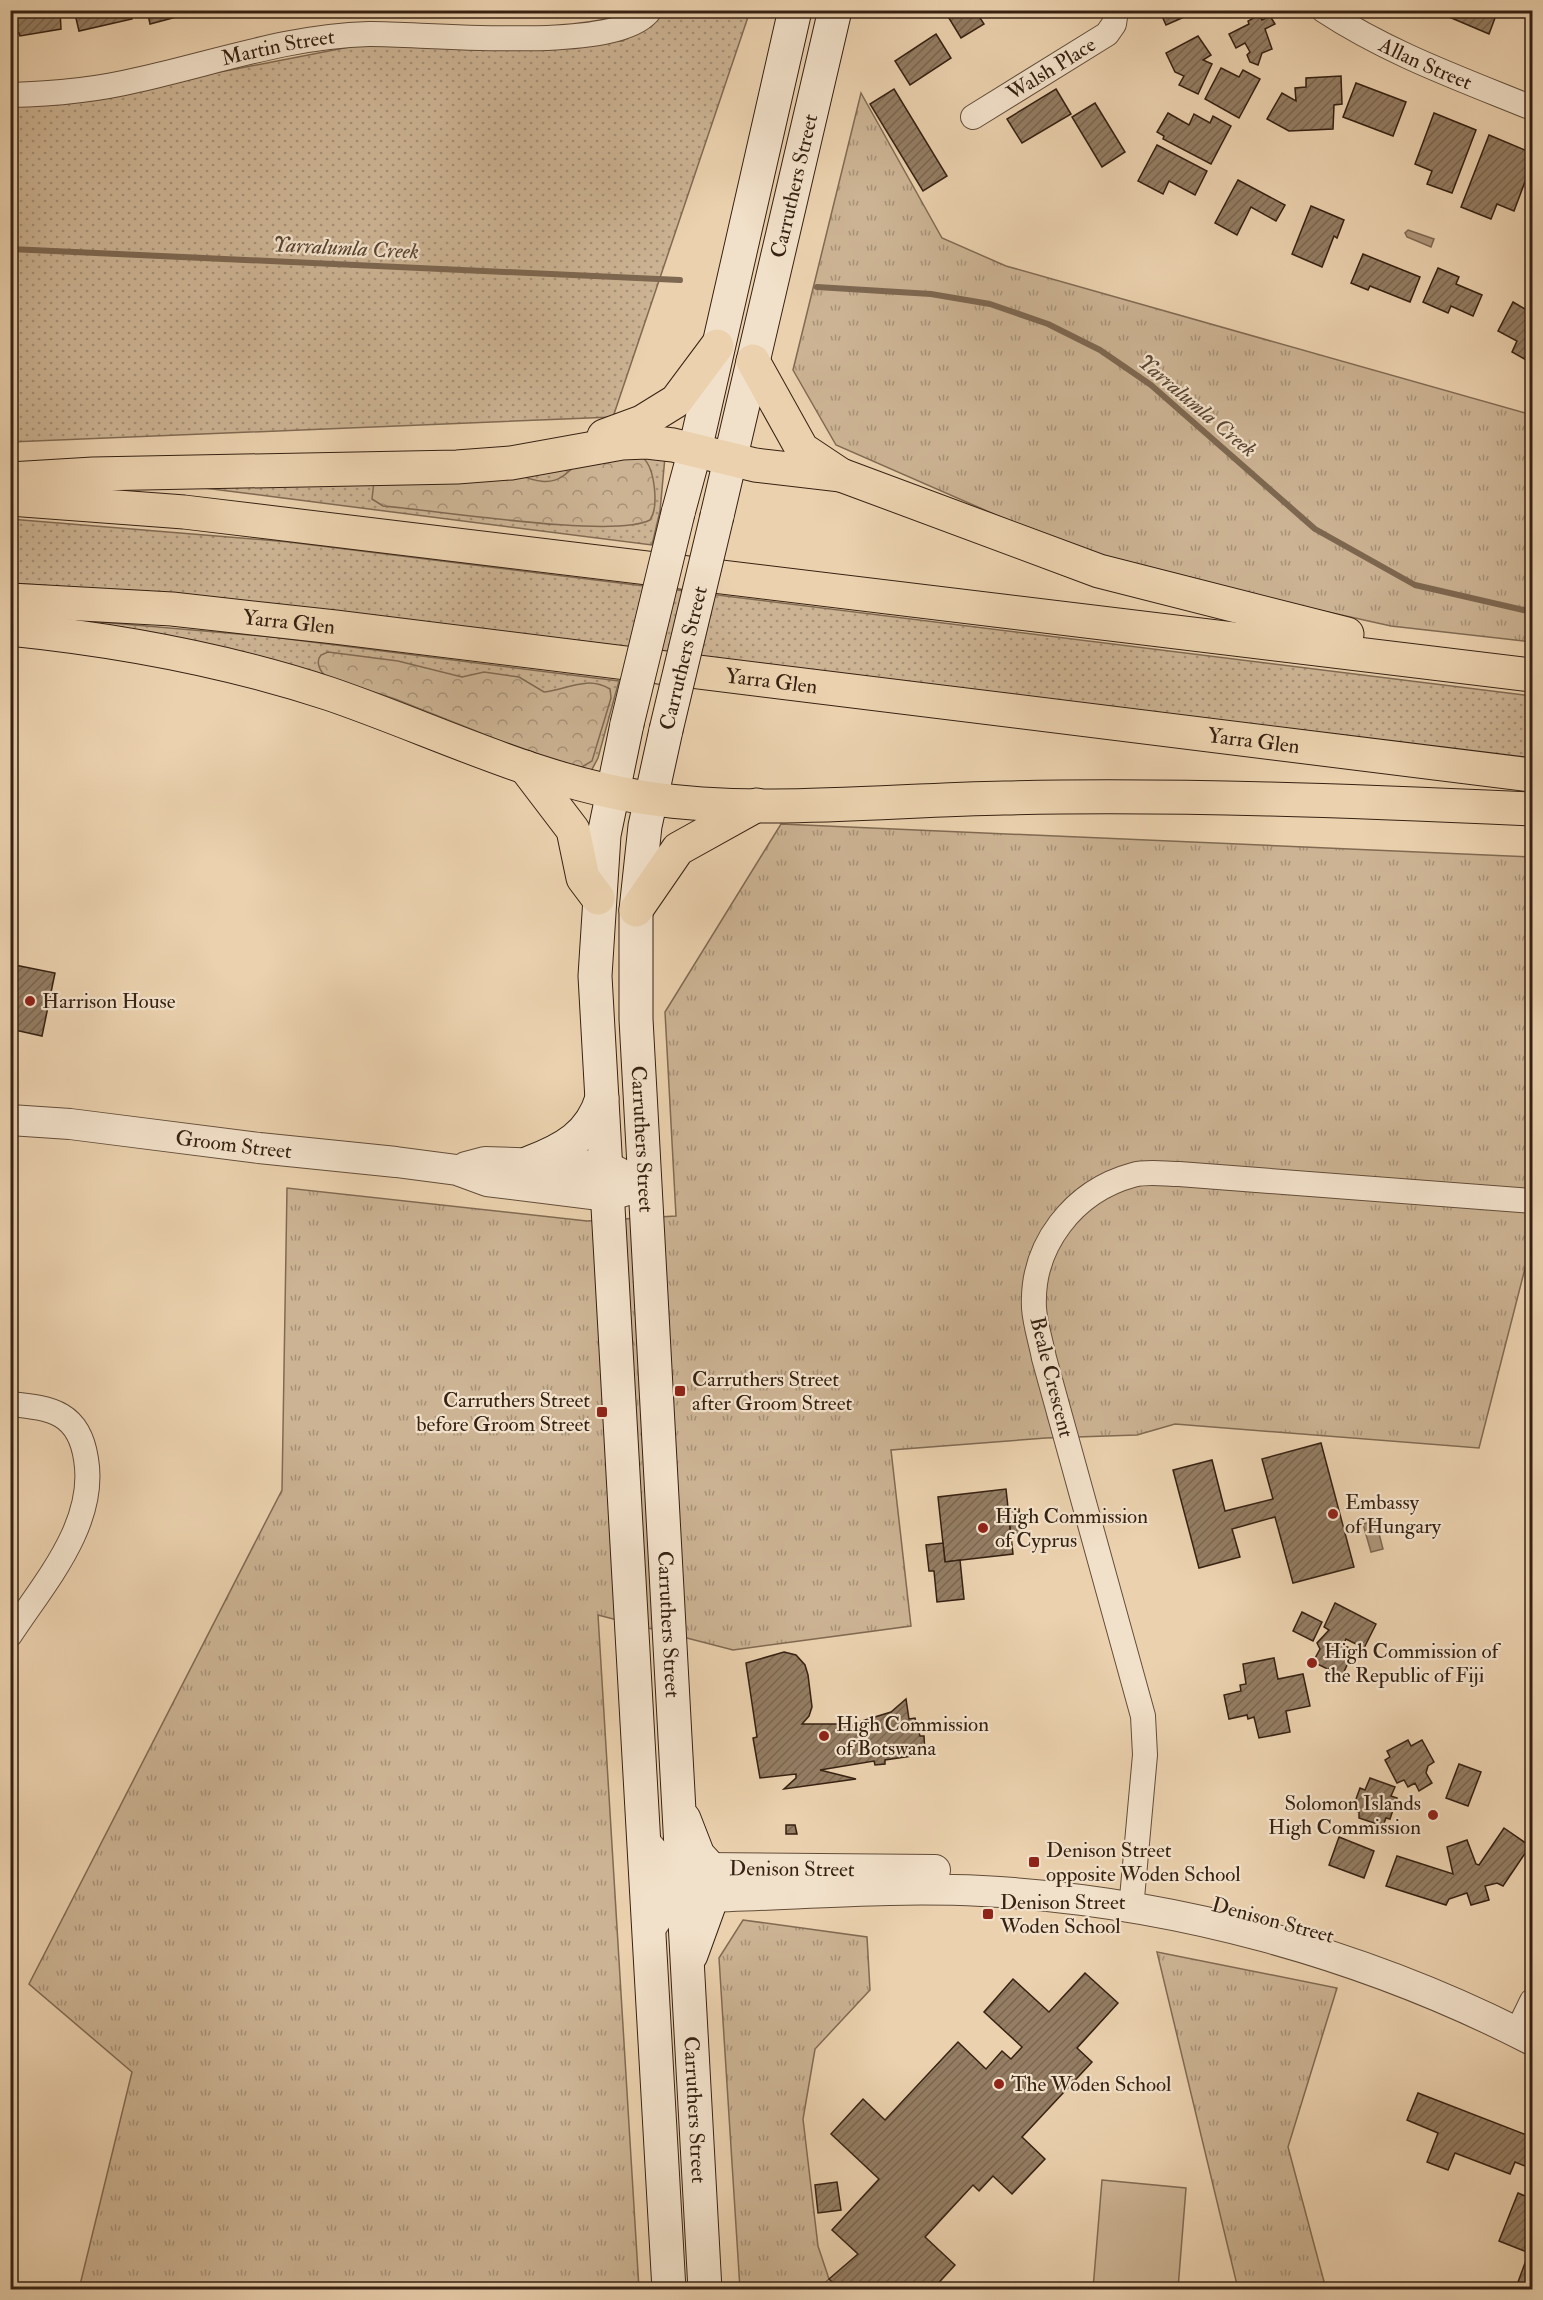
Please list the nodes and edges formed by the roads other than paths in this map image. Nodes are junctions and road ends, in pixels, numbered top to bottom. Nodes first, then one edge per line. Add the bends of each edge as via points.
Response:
1 (651, 10) edge
2 (795, 10) edge
3 (835, 10) edge
4 (1116, 10) edge
5 (1323, 10) edge
6 (10, 95) edge
7 (1533, 108) edge
8 (973, 117) dead end
9 (717, 346) junction
10 (753, 361) junction
11 (695, 450) junction
12 (561, 453) junction
13 (730, 458) junction
14 (841, 475) junction
15 (10, 479) edge
16 (10, 499) edge
17 (10, 600) edge
18 (10, 629) edge
19 (1493, 670) junction
20 (1533, 675) edge
21 (525, 767) junction
22 (1533, 776) edge
23 (613, 793) junction
24 (651, 799) junction
25 (759, 804) junction
26 (1533, 809) edge
27 (598, 898) junction
28 (636, 910) junction
29 (602, 1098) junction
30 (10, 1120) edge
31 (529, 1163) junction
32 (457, 1170) junction
33 (607, 1181) junction
34 (644, 1185) junction
35 (1533, 1201) edge
36 (10, 1404) edge
37 (10, 1635) edge
38 (677, 1801) junction
39 (644, 1841) junction
40 (711, 1882) junction
41 (681, 1884) junction
42 (1133, 1898) junction
43 (649, 1930) junction
44 (687, 1968) junction
45 (1528, 2021) edge
46 (669, 2289) edge
47 (705, 2289) edge

1 - 6 street, Martin Street via 619,28 574,36 519,40 368,34 302,40 136,81 51,94
2 - 9 main road, Carruthers Street
3 - 10 main road, Carruthers Street
4 - 8 street, Walsh Place via 1114,24 1107,34
5 - 7 street, Allan Street via 1354,31 1416,62
9 - 11 main road, Carruthers Street
9 - 12 highway via 676,401 642,422
10 - 13 main road, Carruthers Street
10 - 14 highway via 802,448
11 - 12 highway via 647,442
11 - 13 highway
11 - 23 main road, Carruthers Street, bridge
12 - 15 highway via 511,463 457,467
13 - 14 highway via 755,465
13 - 24 main road, Carruthers Street, bridge
14 - 19 highway via 1099,571
16 - 19 highway via 184,512
17 - 22 highway, Yarra Glen via 172,609 347,628
18 - 21 highway via 142,647 234,667 326,693
19 - 20 highway
21 - 23 highway
21 - 27 highway via 573,830 583,878
23 - 24 highway
23 - 27 main road, Carruthers Street
24 - 25 highway
24 - 28 main road, Carruthers Street
25 - 26 highway via 1106,796 1314,799
25 - 28 highway via 678,849
27 - 29 main road, Carruthers Street via 596,976
28 - 34 main road, Carruthers Street via 636,1019
29 - 31 main road via 596,1119 583,1131 552,1155
29 - 33 main road, Carruthers Street
30 - 32 street, Groom Street
31 - 32 street, Groom Street via 485,1162
31 - 33 street, Groom Street
32 - 33 street, Groom Street via 487,1181
33 - 34 street, Groom Street
33 - 39 main road, Carruthers Street
34 - 38 main road, Carruthers Street
35 - 42 street, Beale Crescent via 1136,1174 1101,1186 1073,1208 1047,1241 1036,1277 1034,1308 1044,1358 1143,1716 1145,1755
36 - 37 street via 70,1420 83,1437 89,1473 85,1510 63,1554
38 - 40 main road
38 - 41 main road, Carruthers Street
39 - 41 street, Denison Street
39 - 43 main road, Carruthers Street
40 - 41 street, Denison Street via 701,1897
40 - 42 street, Denison Street
40 - 44 main road
41 - 43 street
41 - 44 main road, Carruthers Street
42 - 45 street, Denison Street via 1265,1915 1325,1932 1414,1965
43 - 46 main road, Carruthers Street
44 - 47 main road, Carruthers Street

